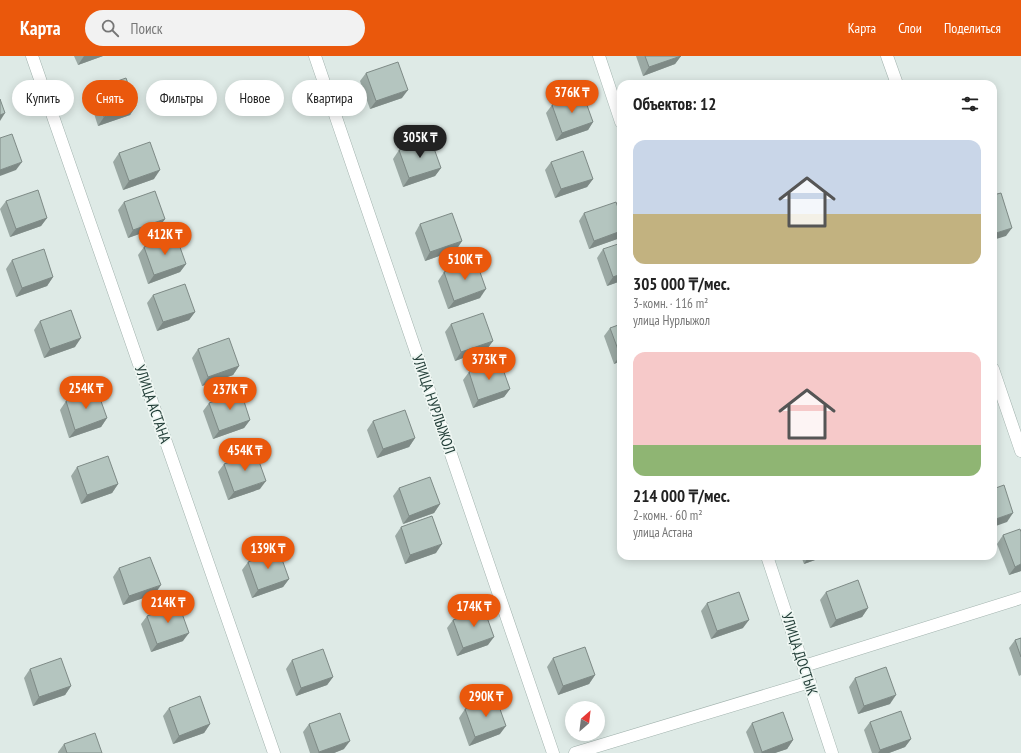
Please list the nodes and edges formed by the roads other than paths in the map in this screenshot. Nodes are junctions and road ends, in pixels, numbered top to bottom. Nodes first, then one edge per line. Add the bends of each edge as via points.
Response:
1 (32, 56) edge
2 (315, 56) edge
3 (599, 56) edge
4 (887, 56) edge
5 (896, 80) edge
6 (617, 110) edge
7 (997, 380) edge
8 (1021, 451) edge
9 (768, 560) edge
10 (1021, 598) edge
11 (804, 666) junction
12 (810, 682) junction
13 (274, 753) edge
14 (553, 753) edge
15 (575, 753) edge
16 (832, 753) edge

1 - 13 street, УЛИЦА АСТАНА
2 - 14 street, УЛИЦА НУРЛЫЖОЛ
3 - 6 street
4 - 5 street
7 - 8 street
9 - 11 street, УЛИЦА ДОСТЫК
10 - 11 street
11 - 12 street, УЛИЦА ДОСТЫК
12 - 15 street
12 - 16 street, УЛИЦА ДОСТЫК

